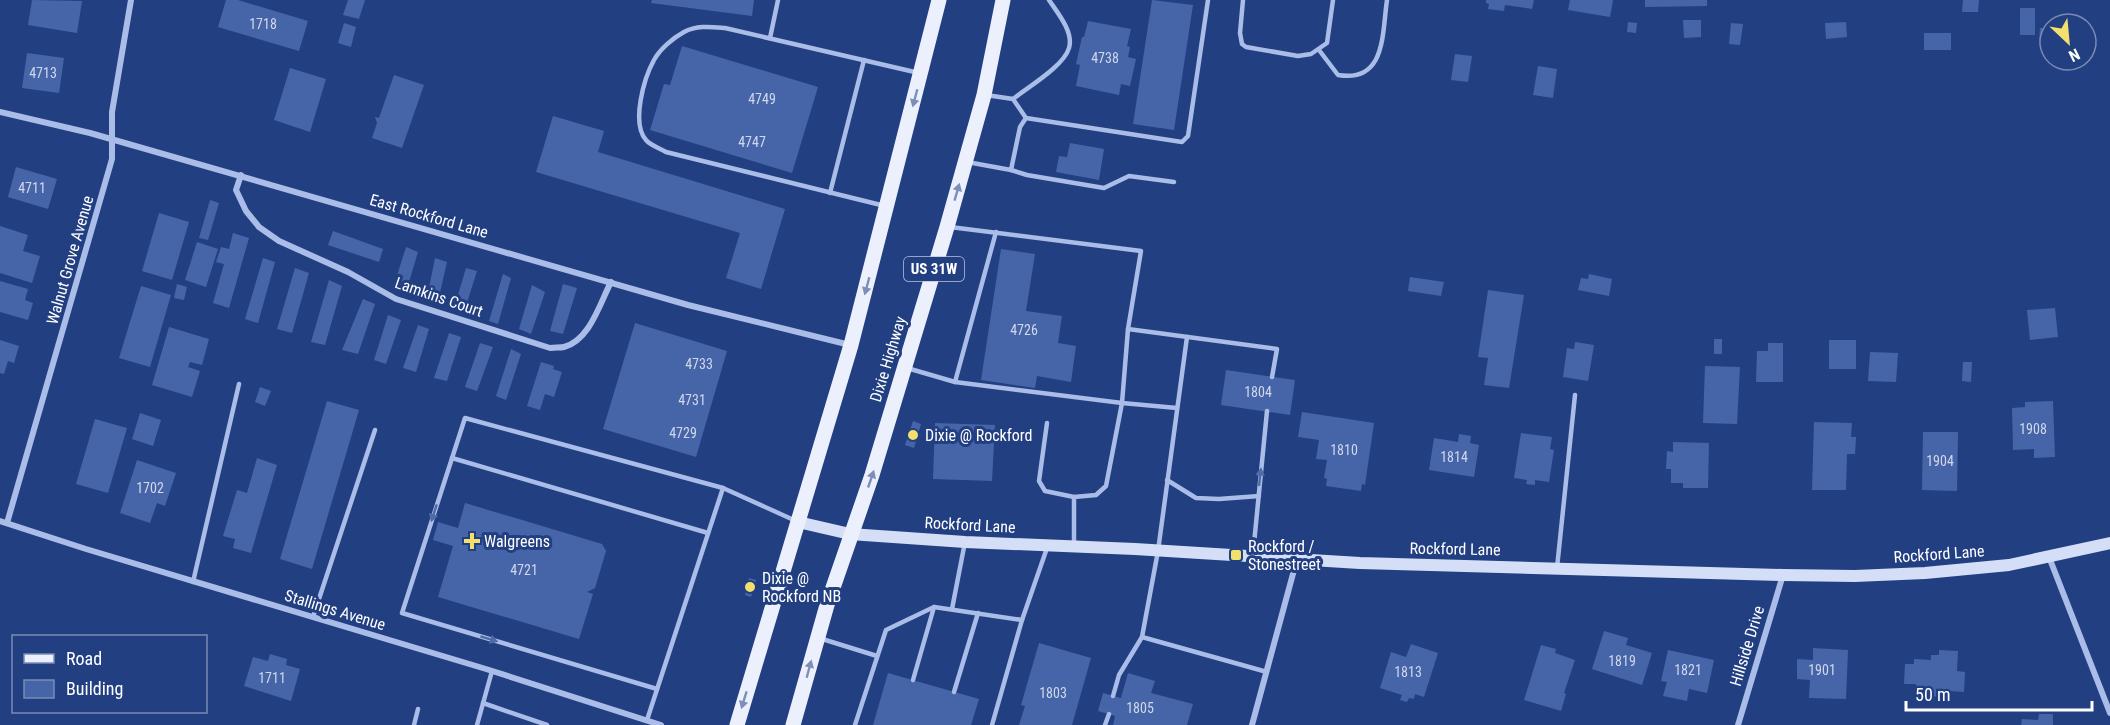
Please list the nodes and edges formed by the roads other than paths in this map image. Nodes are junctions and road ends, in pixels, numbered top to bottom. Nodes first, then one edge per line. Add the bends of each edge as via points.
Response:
1 (130, 0) edge
2 (778, 0) edge
3 (939, 0) edge
4 (1003, 0) edge
5 (1049, 0) edge
6 (1208, 0) edge
7 (1243, 0) edge
8 (1333, 0) edge
9 (1387, 0) edge
10 (770, 38) junction
11 (1319, 50) junction
12 (864, 60) junction
13 (922, 73) junction
14 (984, 95) junction
15 (1013, 99) junction
16 (0, 112) edge
17 (1026, 118) junction
18 (112, 140) junction
19 (966, 162) junction
20 (1011, 170) junction
21 (240, 175) junction
22 (1174, 182) dead end
23 (830, 193) junction
24 (887, 206) junction
25 (947, 226) junction
26 (996, 232) junction
27 (610, 282) junction
28 (1128, 329) junction
29 (1186, 337) junction
30 (851, 345) junction
31 (905, 368) junction
32 (1272, 377) dead end
33 (956, 382) junction
34 (239, 384) dead end
35 (1575, 395) dead end
36 (1122, 403) junction
37 (1177, 408) junction
38 (1267, 411) dead end
39 (1047, 423) dead end
40 (375, 430) dead end
41 (453, 458) junction
42 (1167, 480) junction
43 (723, 488) junction
44 (1259, 496) junction
45 (1074, 497) junction
46 (4, 522) edge
47 (798, 522) junction
48 (708, 533) junction
49 (850, 534) junction
50 (965, 542) junction
51 (2110, 543) edge
52 (1048, 545) junction
53 (1074, 547) junction
54 (1158, 551) junction
55 (1253, 556) junction
56 (2049, 557) junction
57 (1297, 559) junction
58 (1557, 568) junction
59 (1783, 575) junction
60 (193, 582) junction
61 (934, 606) junction
62 (952, 609) junction
63 (978, 613) junction
64 (313, 617) junction
65 (1022, 620) junction
66 (1142, 637) junction
67 (817, 638) junction
68 (877, 656) junction
69 (492, 671) junction
70 (1267, 672) junction
71 (913, 680) dead end
72 (657, 689) junction
73 (954, 692) dead end
74 (1113, 696) dead end
75 (483, 703) junction
76 (418, 709) dead end
77 (2110, 713) edge
78 (1109, 714) dead end
79 (647, 720) junction
80 (414, 725) edge
81 (477, 725) edge
82 (548, 725) edge
83 (661, 725) edge
84 (737, 725) edge
85 (793, 725) edge
86 (855, 725) edge
87 (992, 725) edge
88 (1105, 725) edge
89 (1252, 725) edge
90 (1738, 725) edge

1 - 18 street, Walnut Grove Avenue via 112,112
2 - 10 lane
3 - 13 main road
4 - 14 main road, Dixie Highway / US 31W
5 - 15 lane via 1068,33 1070,46 1065,57
6 - 17 lane via 1188,136 1182,142
7 - 11 lane via 1240,33 1246,47 1299,56
8 - 11 lane via 1327,43
9 - 11 lane via 1378,59 1370,69 1338,75
10 - 12 lane
10 - 23 lane via 703,27 670,42 655,58 647,77 638,116 641,132 646,141 666,152
12 - 13 lane
12 - 23 lane
13 -> 24 main road
14 - 15 lane
14 - 19 main road, Dixie Highway / US 31W
15 - 17 lane
16 - 18 street, East Rockford Lane
17 - 20 lane via 1020,127
18 - 21 street, East Rockford Lane
18 - 46 street, Walnut Grove Avenue via 112,159 90,240
19 - 20 lane
25 -> 19 main road, Dixie Highway / US 31W
20 - 22 lane via 1104,188 1129,176
21 - 27 street, East Rockford Lane
21 - 27 street, Lamkins Court via 236,190 246,211 259,227 279,241 396,299 550,348 579,340
23 - 24 lane
24 -> 30 main road
25 - 26 lane
25 - 31 main road, Dixie Highway / US 31W
26 - 28 lane via 1141,251
26 - 33 lane
27 - 30 street, East Rockford Lane
28 - 29 lane
28 - 36 lane
29 - 32 lane via 1277,349
29 - 37 lane
30 - 47 main road
31 - 33 lane
49 -> 31 main road, Dixie Highway / US 31W
33 - 36 lane
34 - 60 lane
35 - 58 lane
36 - 37 lane
36 - 45 lane via 1106,486 1096,495
37 - 42 lane
44 -> 38 lane
39 - 45 lane via 1039,481 1046,490
40 - 64 lane
41 - 43 lane via 465,418
41 - 48 lane
41 -> 72 lane via 402,613
42 - 44 lane via 1196,498
42 - 54 lane
43 - 47 lane
43 - 48 lane
44 - 55 lane
45 - 53 lane
46 - 60 street, Stallings Avenue
47 - 49 main road, Rockford Lane
47 -> 84 main road
48 - 72 lane
49 - 50 main road, Rockford Lane
49 - 67 main road, Dixie Highway / US 31W
50 - 52 main road, Rockford Lane
50 - 62 lane
51 - 56 main road, Rockford Lane
52 - 53 main road, Rockford Lane
52 - 65 lane
53 - 54 main road, Rockford Lane
54 - 55 main road, Rockford Lane
54 - 66 lane
55 - 57 main road, Rockford Lane
56 - 59 main road, Rockford Lane via 1925,573
56 - 77 street
57 - 58 main road, Rockford Lane
57 - 70 street
58 - 59 main road, Rockford Lane
59 - 90 street, Hillside Drive
60 - 64 street, Stallings Avenue
61 - 62 lane
61 - 68 lane via 886,630
61 - 71 lane
62 - 63 lane
63 - 65 lane
63 - 73 lane
64 - 69 street, Stallings Avenue
65 - 87 lane
66 - 70 lane
66 - 74 lane via 1119,675
67 - 68 lane
85 -> 67 main road, Dixie Highway / US 31W
68 - 86 lane
69 - 75 lane
69 - 79 street, Stallings Avenue
70 - 89 street
72 - 79 lane
75 - 81 lane
75 - 82 lane
76 - 80 lane
78 - 88 lane
79 - 83 street, Stallings Avenue

